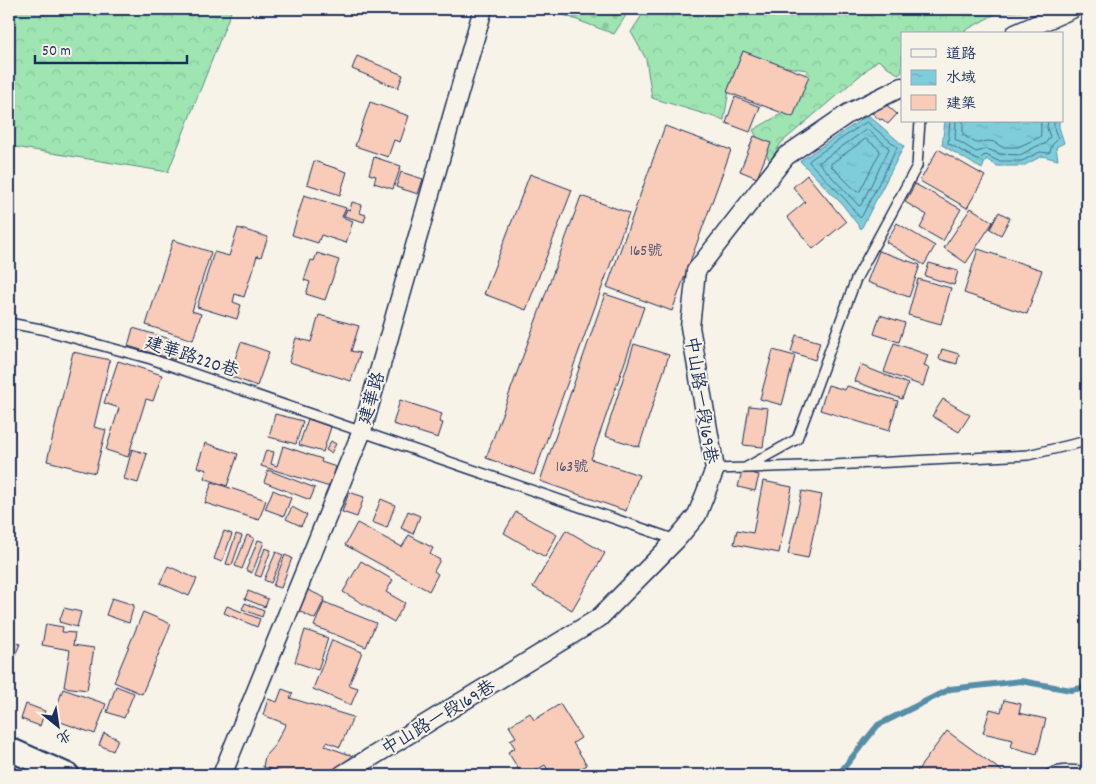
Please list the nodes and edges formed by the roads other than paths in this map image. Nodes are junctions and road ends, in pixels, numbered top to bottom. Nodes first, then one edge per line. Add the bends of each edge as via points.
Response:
1 (483, 9) edge
2 (1072, 9) edge
3 (1020, 32) edge
4 (901, 87) edge
5 (920, 122) edge
6 (9, 323) edge
7 (362, 431) junction
8 (1087, 441) edge
9 (715, 468) junction
10 (745, 468) junction
11 (676, 540) junction
12 (9, 749) edge
13 (1087, 772) edge
14 (68, 775) edge
15 (222, 775) edge
16 (342, 775) edge
17 (1048, 775) edge

1 - 7 street, 建華路
2 - 3 street
4 - 9 street, 中山路一段169巷 via 849,113 786,156 696,271 690,327
5 - 10 lane via 917,166 856,279 797,439
6 - 7 lane, 建華路220巷 via 151,359
7 - 11 lane, 建華路220巷
7 - 15 street, 建華路
8 - 10 lane via 1028,455
9 - 10 lane
9 - 11 street, 中山路一段169巷 via 697,514
11 - 16 street, 中山路一段169巷 via 599,618
12 - 14 street
13 - 17 lane via 1076,770

